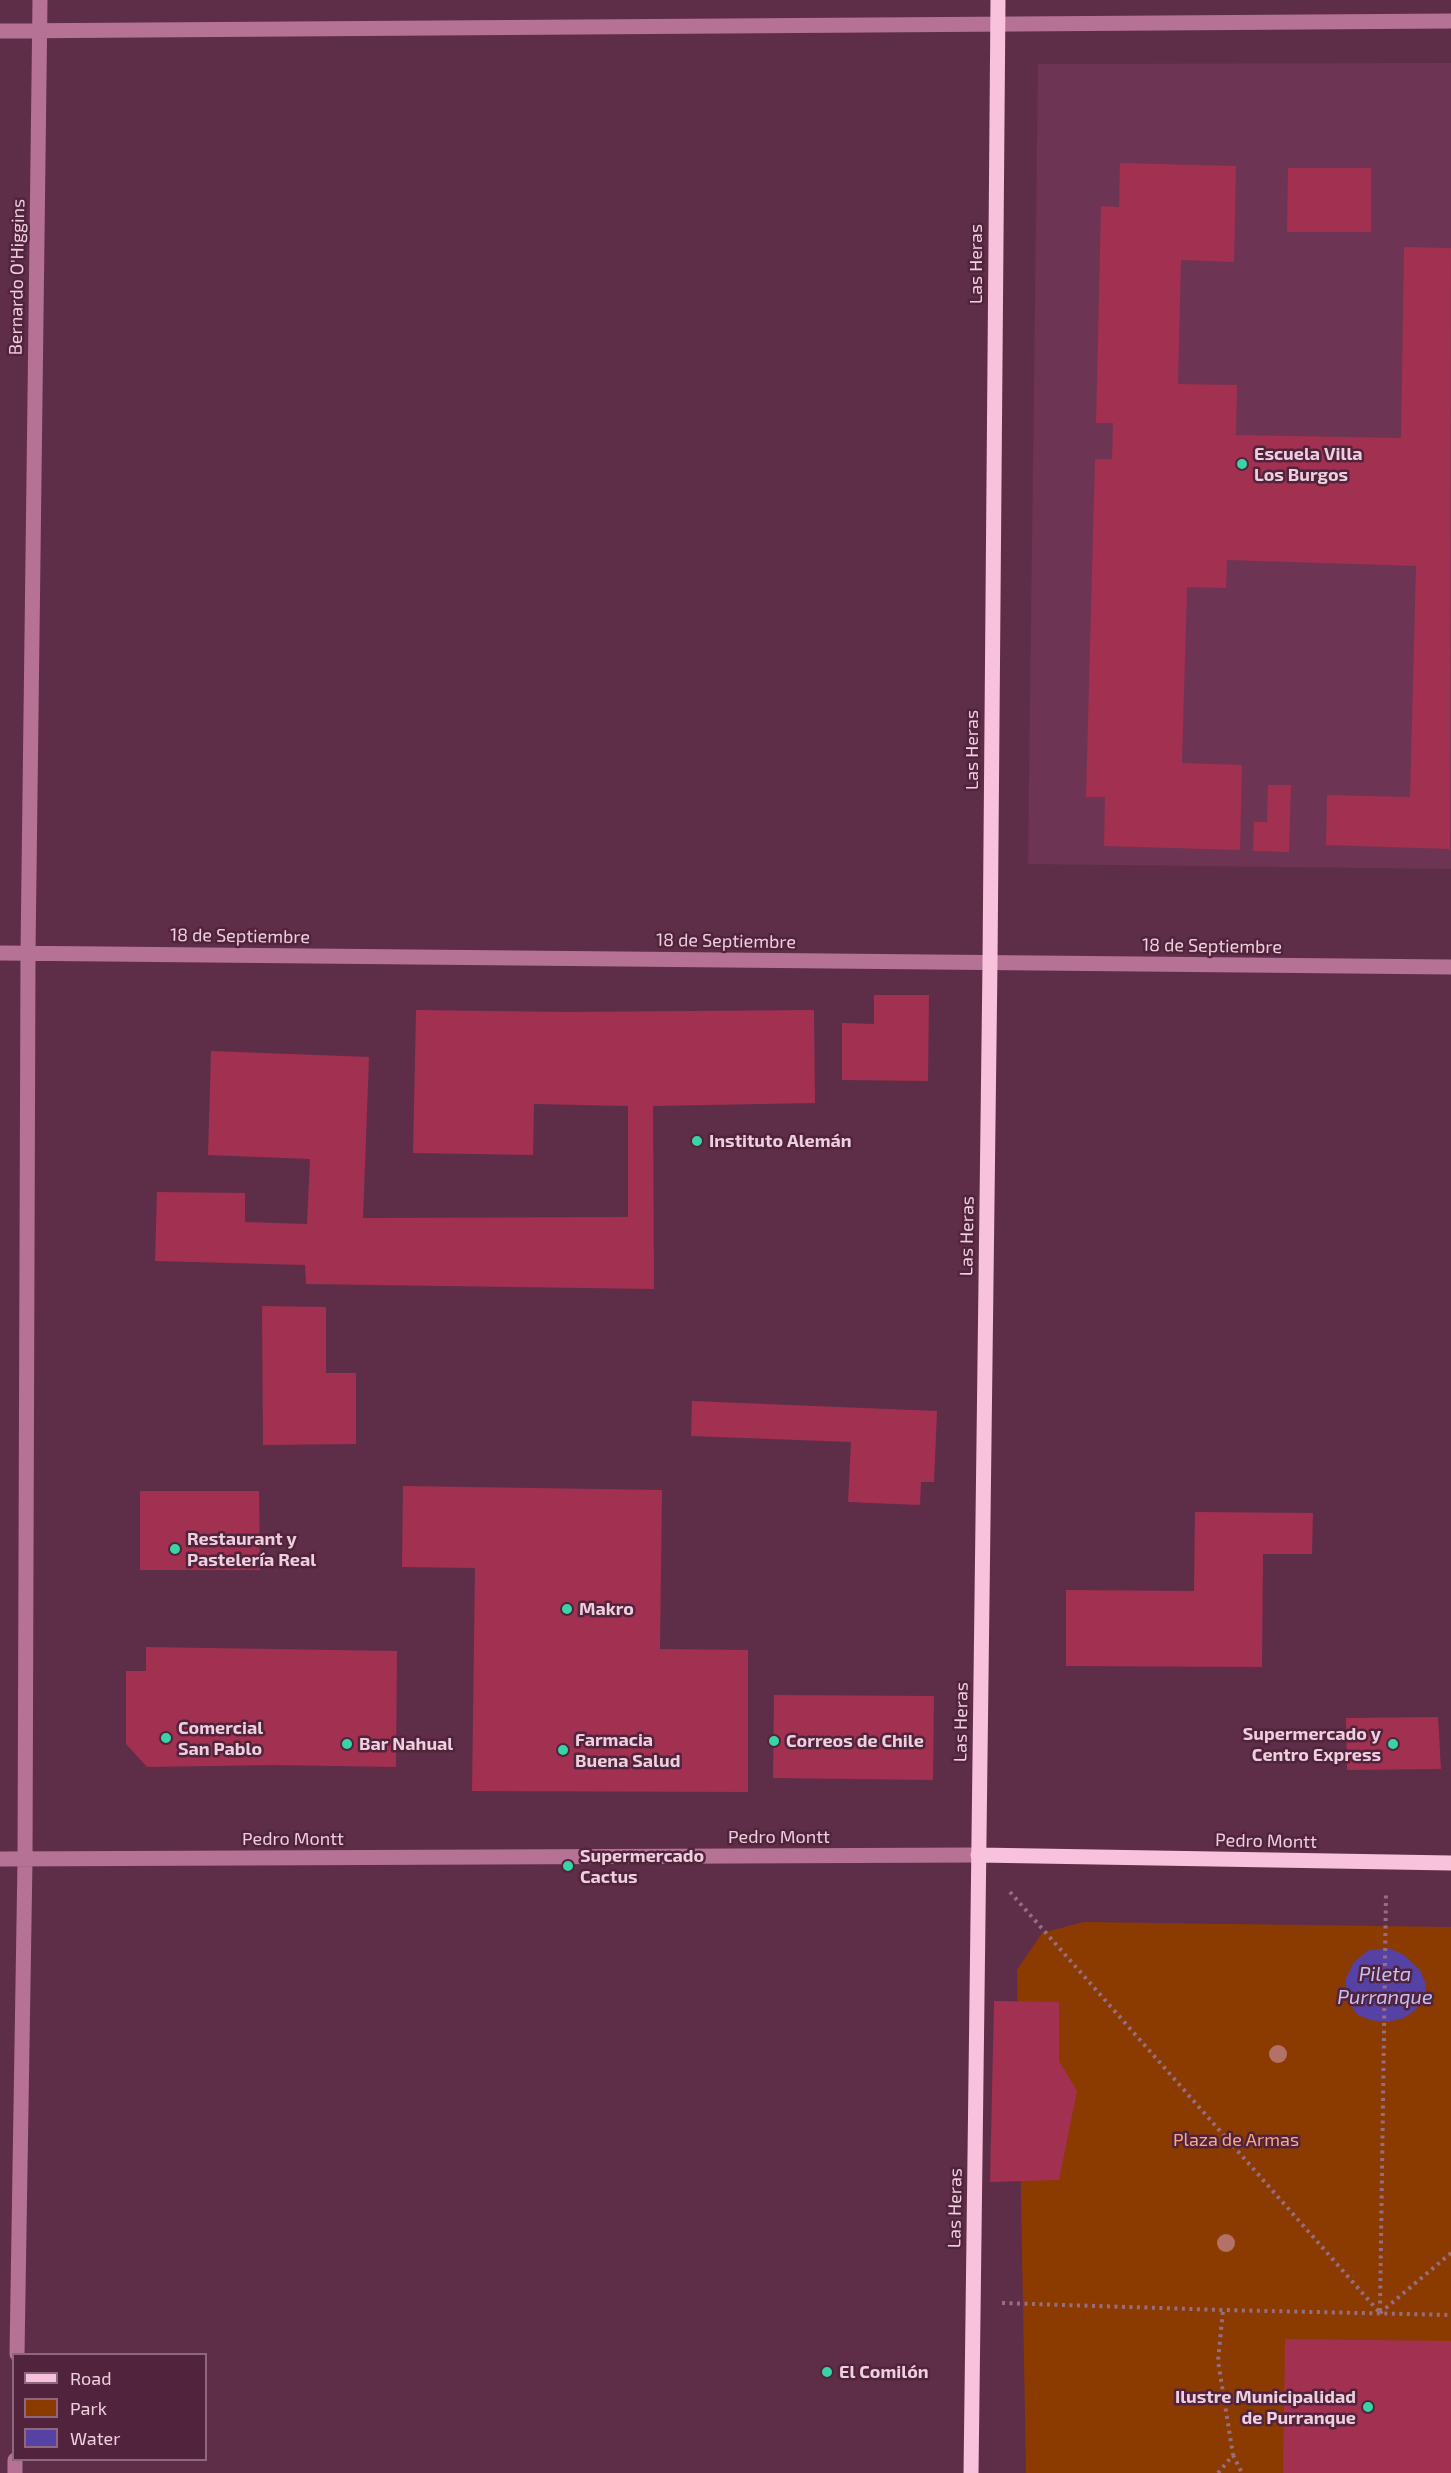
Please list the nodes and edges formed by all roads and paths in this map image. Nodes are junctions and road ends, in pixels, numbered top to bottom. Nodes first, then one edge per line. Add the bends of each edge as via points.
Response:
1 (40, 0) edge
2 (998, 0) edge
3 (1451, 21) edge
4 (998, 25) junction
5 (0, 31) edge
6 (39, 31) junction
7 (0, 953) edge
8 (28, 953) junction
9 (990, 963) junction
10 (1451, 967) edge
11 (978, 1855) junction
12 (0, 1859) edge
13 (25, 1860) junction
14 (1386, 1862) junction
15 (1451, 1863) edge
16 (1451, 2253) edge
17 (973, 2302) junction
18 (1223, 2310) junction
19 (1380, 2313) junction
20 (1451, 2315) edge
21 (17, 2353) edge
22 (1233, 2455) junction
23 (971, 2473) edge
24 (1218, 2473) edge
25 (1242, 2473) edge

1 - 6 street, Bernardo O'Higgins
2 - 4 main road, Las Heras
3 - 4 street
4 - 6 street
4 - 9 main road, Las Heras
5 - 6 street
6 - 8 street, Bernardo O'Higgins
7 - 8 street, 18 de Septiembre
8 - 9 street, 18 de Septiembre
8 - 13 street, Bernardo O'Higgins
9 - 10 street, 18 de Septiembre
9 - 11 main road, Las Heras
11 - 13 street, Pedro Montt
11 - 14 main road, Pedro Montt
11 - 17 main road, Las Heras
11 - 19 path
12 - 13 street, Pedro Montt
13 - 21 street, Bernardo O'Higgins
14 - 15 main road, Pedro Montt
14 - 19 path
16 - 19 path
17 - 18 path
17 - 23 main road, Las Heras
18 - 19 path
18 - 22 path via 1218,2361
19 - 20 path
22 - 24 path
22 - 25 path

